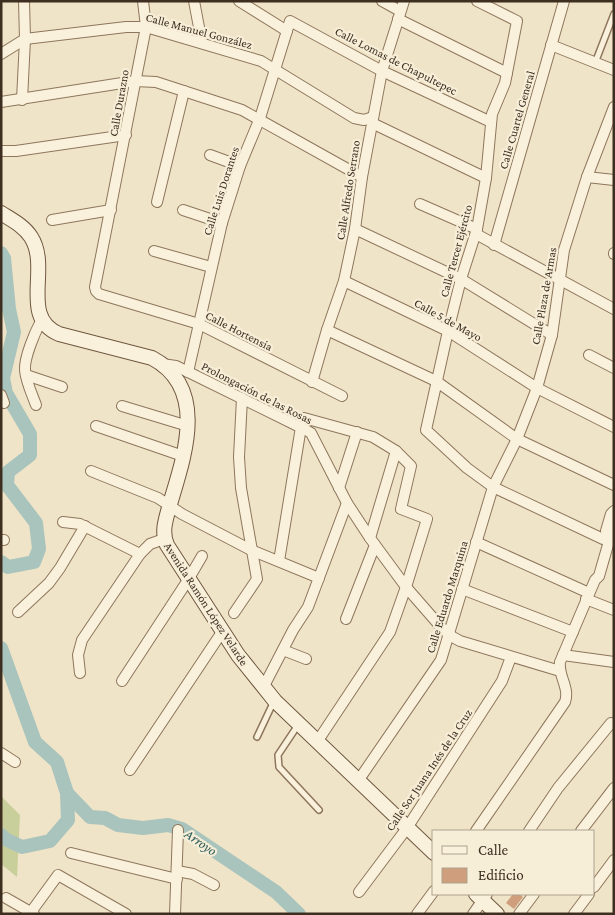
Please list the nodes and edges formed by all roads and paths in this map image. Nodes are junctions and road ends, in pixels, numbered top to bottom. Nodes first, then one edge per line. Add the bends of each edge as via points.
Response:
1 (24, 1) edge
2 (143, 1) edge
3 (194, 1) edge
4 (239, 1) edge
5 (382, 1) edge
6 (564, 1) edge
7 (479, 2) edge
8 (401, 10) edge
9 (614, 14) edge
10 (289, 26) junction
11 (146, 27) junction
12 (25, 39) junction
13 (202, 43) junction
14 (551, 45) junction
15 (1, 54) edge
16 (595, 62) junction
17 (275, 69) junction
18 (614, 70) edge
19 (382, 71) junction
20 (507, 73) junction
21 (135, 81) junction
22 (184, 91) junction
23 (22, 100) junction
24 (1, 102) edge
25 (614, 107) edge
26 (260, 118) junction
27 (373, 120) junction
28 (491, 122) junction
29 (126, 135) junction
30 (1, 151) edge
31 (210, 155) dead end
32 (240, 166) junction
33 (362, 177) junction
34 (587, 177) junction
35 (486, 178) junction
36 (614, 180) edge
37 (157, 202) dead end
38 (420, 204) dead end
39 (111, 210) junction
40 (183, 210) dead end
41 (1, 213) edge
42 (52, 220) dead end
43 (222, 223) junction
44 (356, 228) junction
45 (477, 232) junction
46 (494, 245) junction
47 (154, 251) dead end
48 (212, 267) junction
49 (461, 280) junction
50 (560, 280) junction
51 (344, 281) junction
52 (96, 291) joint
53 (614, 308) edge
54 (41, 321) junction
55 (199, 324) junction
56 (327, 330) junction
57 (448, 331) junction
58 (552, 335) junction
59 (590, 355) dead end
60 (162, 364) junction
61 (614, 368) edge
62 (188, 372) junction
63 (26, 375) junction
64 (312, 382) junction
65 (436, 382) junction
66 (62, 387) dead end
67 (537, 388) junction
68 (1, 395) edge
69 (342, 396) dead end
70 (242, 398) junction
71 (1, 402) edge
72 (36, 405) dead end
73 (122, 406) dead end
74 (302, 422) junction
75 (96, 426) dead end
76 (188, 426) junction
77 (614, 428) edge
78 (357, 432) junction
79 (517, 439) junction
80 (396, 451) junction
81 (183, 456) junction
82 (91, 471) dead end
83 (614, 485) edge
84 (493, 487) junction
85 (339, 488) junction
86 (347, 503) junction
87 (170, 506) junction
88 (614, 511) edge
89 (62, 522) dead end
90 (614, 524) edge
91 (86, 526) junction
92 (164, 539) junction
93 (609, 540) edge
94 (372, 541) junction
95 (476, 542) junction
96 (251, 550) junction
97 (140, 554) junction
98 (202, 556) dead end
99 (278, 561) junction
100 (319, 578) junction
101 (188, 580) junction
102 (406, 587) junction
103 (462, 589) junction
104 (588, 596) junction
105 (614, 610) edge
106 (18, 612) dead end
107 (234, 613) dead end
108 (346, 620) dead end
109 (222, 632) junction
110 (573, 632) junction
111 (449, 635) junction
112 (283, 650) junction
113 (563, 655) junction
114 (512, 657) junction
115 (306, 659) dead end
116 (614, 662) edge
117 (560, 671) junction
118 (80, 673) dead end
119 (122, 681) dead end
120 (264, 688) junction
121 (275, 701) junction
122 (611, 723) dead end
123 (298, 724) junction
124 (257, 737) dead end
125 (317, 742) junction
126 (1, 754) edge
127 (15, 762) dead end
128 (130, 770) dead end
129 (358, 781) junction
130 (614, 788) edge
131 (319, 810) dead end
132 (407, 828) junction
133 (178, 830) dead end
134 (477, 830) edge
135 (530, 830) edge
136 (582, 830) edge
137 (432, 851) edge
138 (71, 853) dead end
139 (614, 860) edge
140 (177, 875) junction
141 (214, 885) dead end
142 (595, 886) edge
143 (359, 892) dead end
144 (432, 894) edge
145 (533, 895) edge
146 (588, 895) edge
147 (482, 896) edge
148 (6, 898) dead end
149 (32, 913) edge
150 (126, 914) edge
151 (175, 914) edge
152 (417, 914) edge
153 (473, 914) edge
154 (497, 914) edge
155 (519, 914) edge
156 (574, 914) edge

1 - 12 street
2 - 11 street, Calle Durazno
3 - 13 street
4 - 10 street, Calle Lomas de Chapultepec
5 - 8 street
6 - 14 street, Calle Cuartel General
7 - 20 street, Calle Tercer Ejército via 517,20
8 - 19 street, Calle Alfredo Serrano
8 - 20 street
9 - 16 lane
10 - 17 street, Calle Luis Dorantes
10 - 19 street, Calle Lomas de Chapultepec
11 - 12 street, Calle Manuel González
11 - 13 street, Calle Manuel González
11 - 21 street, Calle Durazno
12 - 15 street
12 - 23 street
13 - 17 street, Calle Manuel González via 251,57
14 - 16 street
14 - 46 street, Calle Cuartel General
16 - 18 street
17 - 26 street, Calle Luis Dorantes
17 - 27 street, Calle Manuel González via 354,118
19 - 27 street, Calle Alfredo Serrano
19 - 28 street, Calle Lomas de Chapultepec
20 - 28 street, Calle Tercer Ejército
21 - 22 street via 156,82
21 - 23 street
21 - 29 street, Calle Durazno
22 - 26 street
22 - 37 street
23 - 24 street
25 - 34 street, Calle Plaza de Armas
26 - 32 street, Calle Luis Dorantes
26 - 33 street
27 - 33 street, Calle Alfredo Serrano
27 - 35 street
28 - 35 street, Calle Tercer Ejército
29 - 30 street
29 - 39 street, Calle Durazno
31 - 32 street
32 - 43 street, Calle Luis Dorantes
33 - 44 street, Calle Alfredo Serrano
34 - 36 street
34 - 50 street, Calle Plaza de Armas via 564,250
35 - 45 street, Calle Tercer Ejército
38 - 45 street
39 - 42 street
39 - 52 street, Calle Durazno
40 - 43 street
41 - 54 main road via 23,228 35,245 39,263 38,309
43 - 48 street, Calle Luis Dorantes
44 - 49 street
44 - 51 street, Calle Alfredo Serrano
45 - 46 street
45 - 49 street, Calle Tercer Ejército
46 - 50 street
47 - 48 street
48 - 55 street, Calle Luis Dorantes
49 - 57 street, Calle Tercer Ejército
49 - 58 street
50 - 53 street
50 - 58 street, Calle Plaza de Armas
51 - 56 street, Calle Alfredo Serrano
51 - 57 street, Calle 5 de Mayo
52 - 55 street, Calle Hortensia
54 - 60 main road, Avenida Ramón López Velarde via 59,334 152,358
54 - 63 street via 25,365
55 - 62 street, Calle Luis Dorantes
55 - 64 street, Calle Hortensia
56 - 64 street, Calle Alfredo Serrano
56 - 65 street
57 - 65 street, Calle Tercer Ejército
57 - 67 street, Calle 5 de Mayo
58 - 67 street, Calle Plaza de Armas
59 - 61 street
60 - 62 street, Prolongación de las Rosas
60 - 76 main road, Avenida Ramón López Velarde via 179,384 185,398
62 - 70 street, Prolongación de las Rosas
63 - 66 street
63 - 72 street
64 - 69 street, Calle Hortensia
65 - 79 street
65 - 84 street, Calle Tercer Ejército via 426,430 466,468
67 - 77 street, Calle 5 de Mayo
67 - 79 street, Calle Plaza de Armas
68 - 71 street via 4,403
70 - 74 street, Prolongación de las Rosas
70 - 96 street via 241,488
73 - 76 street
74 - 78 street
74 - 85 street, Prolongación de las Rosas via 314,438
74 - 99 street
75 - 81 street
76 - 81 main road, Avenida Ramón López Velarde
78 - 80 street via 373,437
78 - 85 street
79 - 83 street
79 - 84 street, Calle Plaza de Armas
80 - 94 street
80 - 102 street via 411,466 402,509 427,519
81 - 87 main road, Avenida Ramón López Velarde
82 - 87 street
84 - 93 street
84 - 95 street, Calle Eduardo Marquina
85 - 86 street, Prolongación de las Rosas
86 - 94 street, Prolongación de las Rosas
86 - 100 street
87 - 92 main road, Avenida Ramón López Velarde via 163,530
87 - 96 street
88 - 93 street
89 - 91 street
90 - 93 street
91 - 97 street
91 - 106 street via 49,583
92 - 97 street via 150,544
92 - 101 main road, Avenida Ramón López Velarde
93 - 104 street via 599,576
94 - 102 street, Prolongación de las Rosas
94 - 108 street
95 - 103 street, Calle Eduardo Marquina
95 - 104 street
96 - 99 street
96 - 107 street via 257,578
97 - 118 street via 82,640 78,655
98 - 101 street
99 - 100 street
100 - 112 street via 308,607
101 - 109 main road, Avenida Ramón López Velarde
101 - 119 street
102 - 111 street, Prolongación de las Rosas
102 - 125 street via 390,632
103 - 110 street
103 - 111 street, Calle Eduardo Marquina
104 - 105 street
104 - 110 street
109 - 120 main road, Avenida Ramón López Velarde
109 - 128 street
110 - 113 street
111 - 114 street, Prolongación de las Rosas
111 - 129 street, Calle Eduardo Marquina via 441,660
112 - 115 street
112 - 120 street
113 - 116 street
113 - 117 street
114 - 117 street, Prolongación de las Rosas
114 - 132 street, Calle Sor Juana Inés de la Cruz via 502,681
117 - 134 street via 567,692 566,702
120 - 121 main road, Avenida Ramón López Velarde
121 - 123 main road, Avenida Ramón López Velarde
121 - 124 lane
122 - 135 street via 558,788
123 - 125 main road, Avenida Ramón López Velarde
123 - 131 lane via 278,755 279,767
125 - 129 main road, Avenida Ramón López Velarde
126 - 127 street
129 - 132 main road, Avenida Ramón López Velarde
130 - 136 street
132 - 137 main road, Avenida Ramón López Velarde
132 - 143 street, Calle Sor Juana Inés de la Cruz
133 - 140 street
138 - 140 street
139 - 142 street
140 - 141 street via 193,874
140 - 151 street
144 - 152 street
145 - 155 street
146 - 156 street
147 - 153 street
147 - 154 main road
148 - 149 street
149 - 150 street via 58,875

